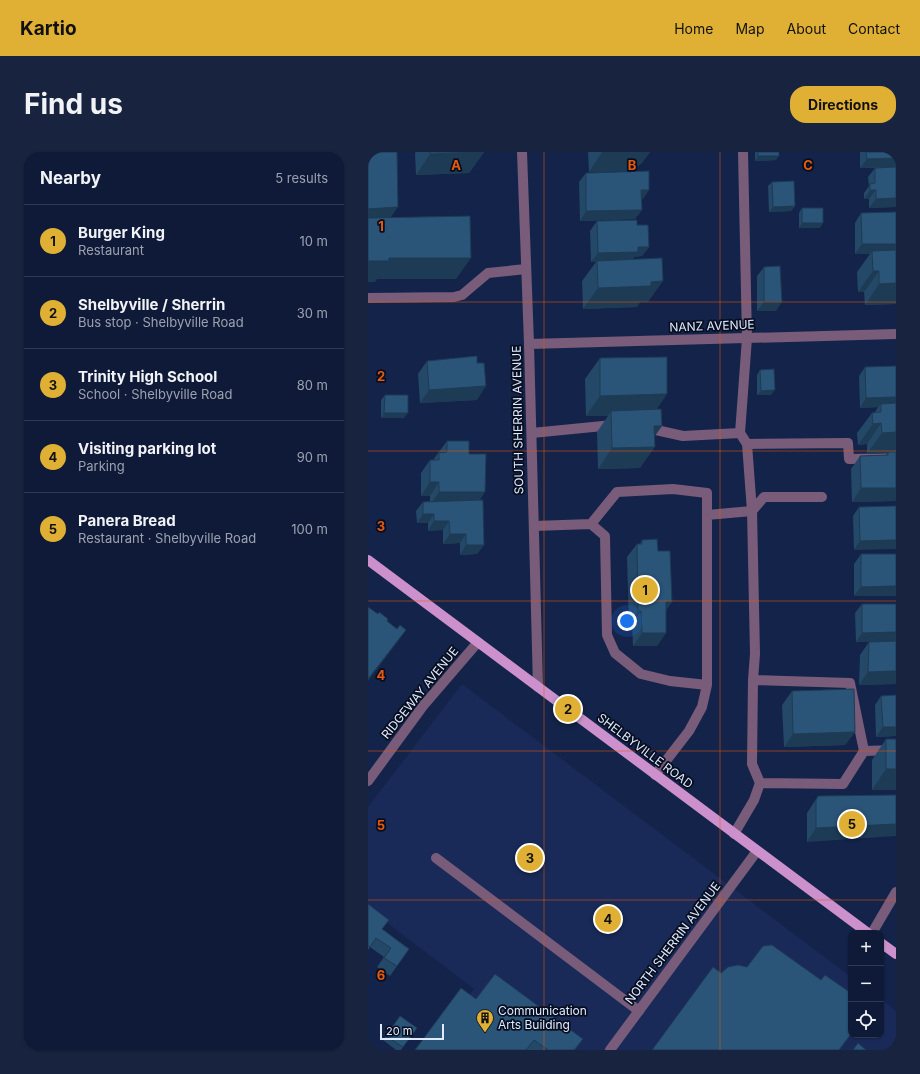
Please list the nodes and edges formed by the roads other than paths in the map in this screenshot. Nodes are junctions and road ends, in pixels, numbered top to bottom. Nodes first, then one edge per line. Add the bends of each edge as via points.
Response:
1 (522, 152) edge
2 (743, 152) edge
3 (526, 269) junction
4 (368, 298) edge
5 (896, 334) edge
6 (747, 338) junction
7 (529, 344) junction
8 (620, 425) edge
9 (635, 426) edge
10 (532, 433) junction
11 (740, 434) junction
12 (747, 444) junction
13 (896, 458) edge
14 (822, 497) dead end
15 (752, 511) junction
16 (707, 515) junction
17 (591, 524) junction
18 (534, 526) junction
19 (368, 560) edge
20 (478, 642) junction
21 (753, 680) junction
22 (707, 685) junction
23 (538, 687) junction
24 (896, 750) edge
25 (864, 751) junction
26 (656, 775) junction
27 (368, 781) edge
28 (760, 783) junction
29 (734, 834) junction
30 (758, 851) junction
31 (436, 858) dead end
32 (896, 892) edge
33 (864, 930) edge
34 (874, 930) edge
35 (884, 945) edge
36 (896, 954) edge
37 (639, 1011) junction
38 (610, 1050) edge

1 - 3 street, SOUTH SHERRIN AVENUE
2 - 6 street
3 - 4 street via 488,273 462,295 454,297
3 - 7 street, SOUTH SHERRIN AVENUE
5 - 6 street, NANZ AVENUE
6 - 7 street, NANZ AVENUE
6 - 11 street
7 - 10 street, SOUTH SHERRIN AVENUE
8 - 10 street
9 - 11 street via 683,436
10 - 18 street, SOUTH SHERRIN AVENUE
11 - 12 street
12 - 13 street via 848,443 849,460
12 - 15 street
14 - 15 street via 764,497
15 - 16 street
15 - 21 street via 755,654
16 - 17 street via 707,493 672,489 617,492
16 - 22 street
17 - 18 street
17 - 22 street via 604,536 607,635 615,653 641,674 670,681
18 - 23 street, SOUTH SHERRIN AVENUE
19 - 20 main road, SHELBYVILLE ROAD
20 - 23 main road, SHELBYVILLE ROAD
20 - 27 street, RIDGEWAY AVENUE via 423,706
21 - 25 street via 850,683
21 - 28 street via 752,764
22 - 26 street via 702,707 690,731
23 - 26 main road, SHELBYVILLE ROAD
24 - 25 street
25 - 28 street via 842,784
26 - 29 main road, SHELBYVILLE ROAD
28 - 29 street via 754,800
29 - 30 main road, SHELBYVILLE ROAD
30 - 33 main road, SHELBYVILLE ROAD
30 - 37 street, NORTH SHERRIN AVENUE
31 - 37 street
32 - 34 street
35 - 36 main road
37 - 38 street, NORTH SHERRIN AVENUE

